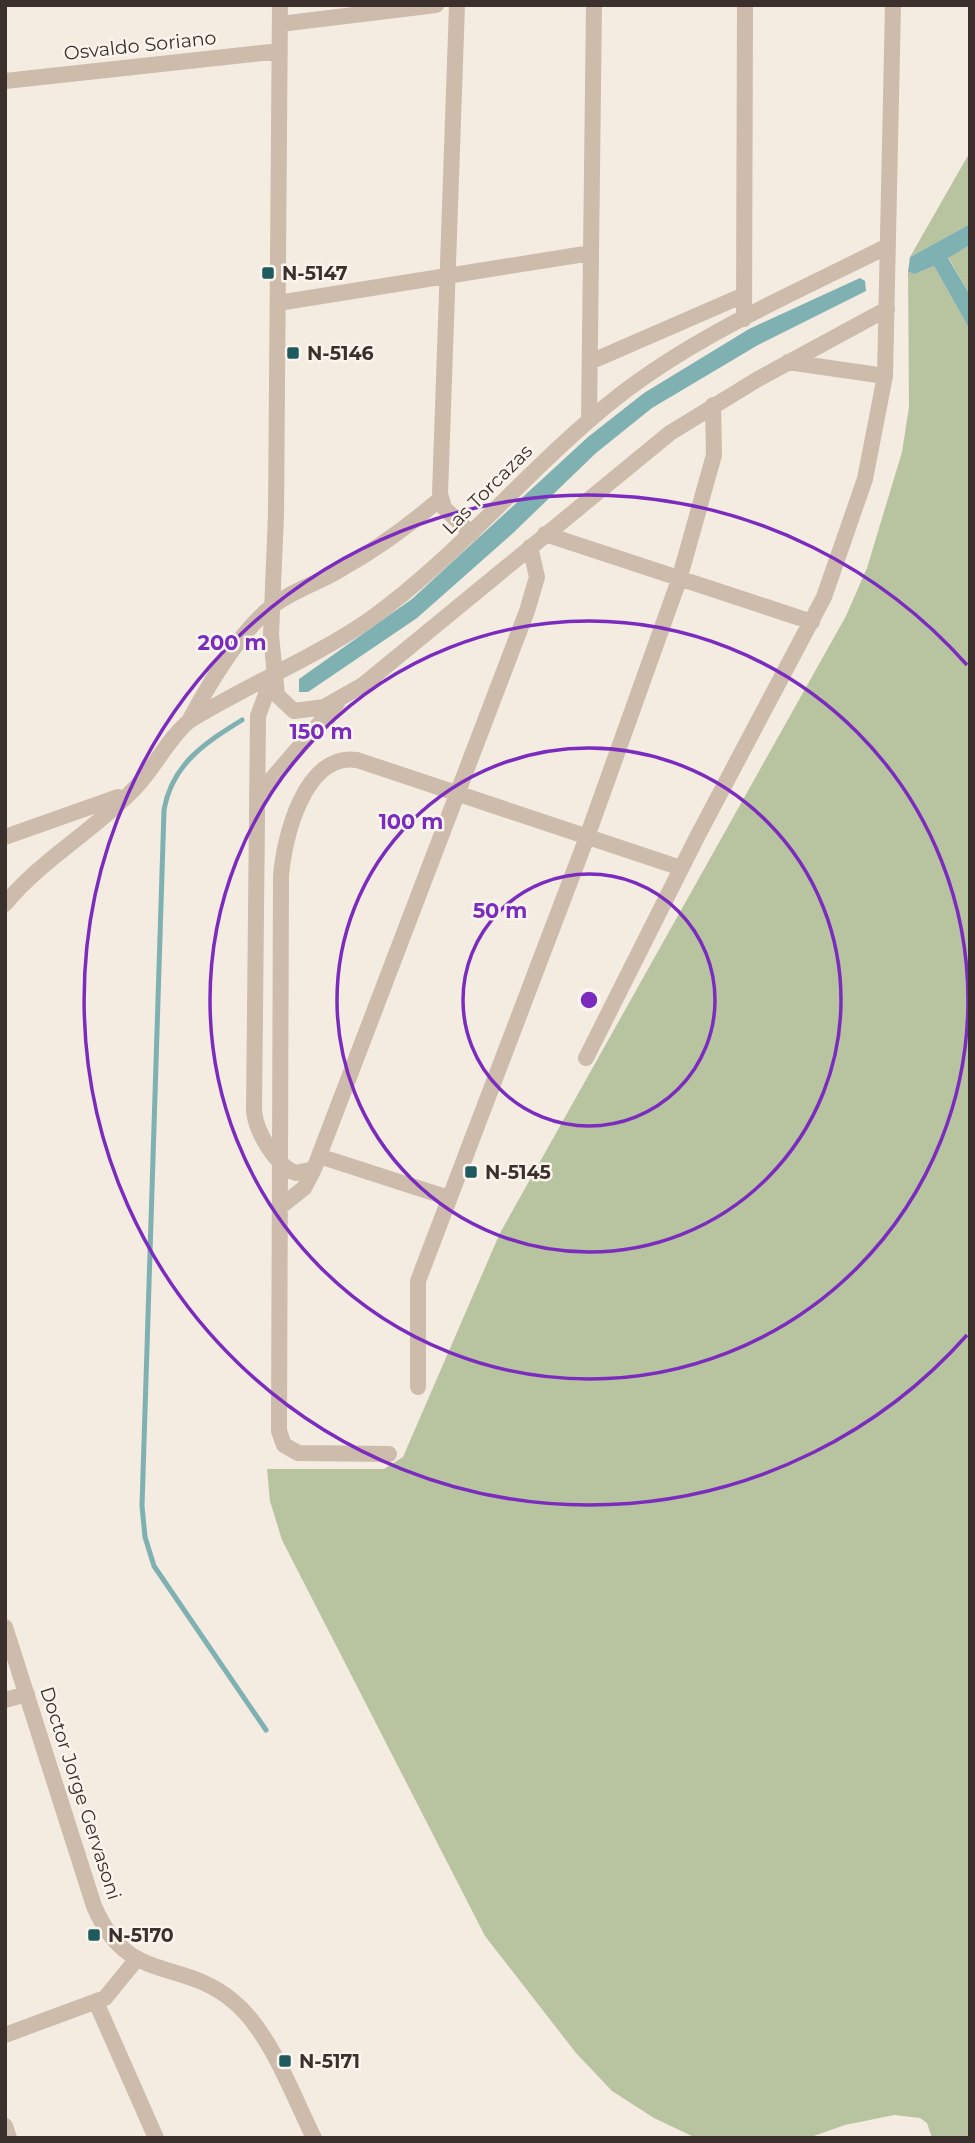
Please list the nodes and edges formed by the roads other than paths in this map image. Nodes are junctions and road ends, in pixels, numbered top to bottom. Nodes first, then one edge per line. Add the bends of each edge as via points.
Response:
1 (280, 5) edge
2 (436, 5) edge
3 (457, 5) edge
4 (594, 5) edge
5 (746, 5) edge
6 (893, 5) edge
7 (280, 24) junction
8 (280, 51) junction
9 (5, 80) edge
10 (888, 246) junction
11 (591, 253) junction
12 (447, 276) junction
13 (744, 295) junction
14 (278, 303) junction
15 (887, 309) junction
16 (744, 319) junction
17 (590, 362) junction
18 (788, 362) junction
19 (885, 376) junction
20 (713, 405) junction
21 (589, 420) junction
22 (441, 498) junction
23 (472, 534) junction
24 (545, 534) junction
25 (530, 547) junction
26 (679, 580) junction
27 (272, 606) junction
28 (812, 622) junction
29 (273, 675) junction
30 (340, 699) junction
31 (189, 721) junction
32 (136, 788) junction
33 (458, 793) junction
34 (257, 796) junction
35 (5, 837) edge
36 (587, 837) junction
37 (681, 868) junction
38 (5, 904) edge
39 (586, 1058) dead end
40 (280, 1162) junction
41 (317, 1162) junction
42 (449, 1198) junction
43 (280, 1207) junction
44 (418, 1387) dead end
45 (389, 1454) dead end
46 (5, 1627) edge
47 (27, 1694) junction
48 (5, 1700) edge
49 (136, 1960) junction
50 (96, 2002) junction
51 (5, 2035) edge
52 (5, 2126) edge
53 (9, 2138) edge
54 (156, 2138) edge
55 (314, 2138) edge

1 - 7 street
2 - 7 street
3 - 12 street
4 - 11 street
5 - 13 street
6 - 10 street
7 - 8 street
8 - 9 street, Osvaldo Soriano
8 - 14 street
10 - 15 street
10 - 16 street, Las Torcazas
11 - 12 street
11 - 17 street
12 - 14 street
12 - 22 street
13 - 16 street
13 - 17 street
14 - 27 street
15 - 18 street
15 - 19 street
16 - 21 street, Las Torcazas via 647,376
17 - 21 street
18 - 19 street
18 - 20 street
19 - 28 street via 865,479
20 - 24 street via 629,464
20 - 26 street via 714,455
21 - 23 street, Las Torcazas
22 - 23 street via 444,508
22 - 27 street via 389,539
23 - 29 street, Las Torcazas via 367,621
24 - 25 street
24 - 26 street
25 - 30 street via 378,674
25 - 33 street via 537,577 532,599
26 - 28 street
26 - 36 street
27 - 29 street
27 - 31 street via 207,687
28 - 37 street
29 - 30 street via 277,695 294,710 316,710
29 - 31 street, Las Torcazas
29 - 34 street via 258,716
30 - 34 street
31 - 32 street, Las Torcazas
32 - 35 street, Las Torcazas
32 - 38 street, Las Torcazas
33 - 36 street
33 - 40 street via 347,758 321,773 294,814 281,876
33 - 41 street
34 - 40 street via 254,1111 257,1127
36 - 37 street
36 - 42 street
37 - 39 street
40 - 41 street via 296,1174
40 - 43 street
41 - 42 street
41 - 43 street via 304,1188
42 - 44 street via 418,1281
43 - 45 street via 281,1438 290,1451 298,1453
46 - 47 street, Doctor Jorge Gervasoni
47 - 48 street
47 - 49 street, Doctor Jorge Gervasoni via 94,1906 111,1937
49 - 50 street via 113,1992
49 - 55 street via 207,1984 236,2003 258,2030
50 - 51 street
50 - 54 street
52 - 53 street

